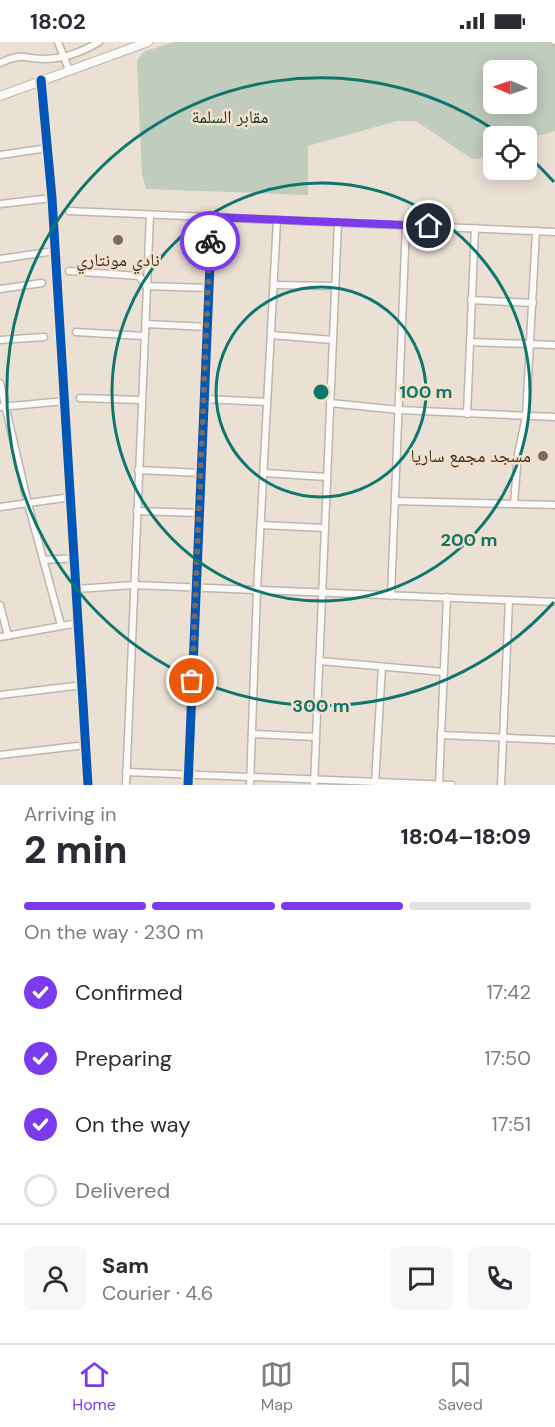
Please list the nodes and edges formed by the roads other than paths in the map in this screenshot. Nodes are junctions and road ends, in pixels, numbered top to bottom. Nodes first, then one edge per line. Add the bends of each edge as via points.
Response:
1 (58, 42) edge
2 (99, 42) edge
3 (148, 42) edge
4 (129, 45) edge
5 (64, 57) junction
6 (0, 63) edge
7 (69, 70) junction
8 (42, 80) junction
9 (0, 96) edge
10 (48, 148) junction
11 (0, 155) edge
12 (52, 198) junction
13 (0, 204) edge
14 (69, 211) dead end
15 (150, 215) junction
16 (212, 217) junction
17 (277, 220) junction
18 (338, 222) junction
19 (406, 224) junction
20 (475, 228) junction
21 (536, 231) junction
22 (555, 232) edge
23 (54, 251) junction
24 (0, 259) edge
25 (69, 271) dead end
26 (42, 283) dead end
27 (274, 285) junction
28 (146, 286) junction
29 (335, 286) junction
30 (208, 288) junction
31 (0, 289) edge
32 (471, 300) junction
33 (533, 303) junction
34 (146, 324) junction
35 (208, 327) junction
36 (76, 332) dead end
37 (271, 335) junction
38 (44, 336) dead end
39 (144, 336) junction
40 (0, 340) edge
41 (333, 340) junction
42 (470, 342) junction
43 (531, 344) junction
44 (555, 345) edge
45 (0, 383) edge
46 (80, 398) dead end
47 (141, 399) junction
48 (205, 399) junction
49 (65, 401) junction
50 (267, 402) junction
51 (330, 403) junction
52 (2, 407) edge
53 (399, 410) junction
54 (467, 414) junction
55 (526, 416) junction
56 (555, 417) edge
57 (138, 470) junction
58 (266, 473) junction
59 (201, 474) junction
60 (326, 477) junction
61 (71, 497) junction
62 (395, 501) junction
63 (28, 504) junction
64 (514, 504) junction
65 (555, 506) edge
66 (0, 507) edge
67 (137, 511) junction
68 (199, 513) junction
69 (261, 525) junction
70 (324, 528) junction
71 (75, 558) junction
72 (44, 560) junction
73 (134, 585) junction
74 (196, 587) junction
75 (76, 589) junction
76 (257, 590) junction
77 (321, 592) junction
78 (391, 596) junction
79 (447, 597) junction
80 (509, 600) junction
81 (555, 602) edge
82 (0, 605) edge
83 (78, 623) junction
84 (61, 625) junction
85 (8, 636) junction
86 (0, 637) edge
87 (320, 661) junction
88 (382, 667) junction
89 (444, 672) junction
90 (83, 685) junction
91 (0, 694) edge
92 (252, 734) junction
93 (441, 735) junction
94 (315, 737) junction
95 (503, 738) junction
96 (555, 740) edge
97 (86, 745) junction
98 (0, 755) edge
99 (126, 772) junction
100 (188, 775) junction
101 (251, 776) junction
102 (314, 782) edge
103 (375, 783) edge
104 (88, 785) edge
105 (126, 785) edge
106 (188, 785) edge
107 (250, 785) edge
108 (439, 785) edge
109 (452, 785) edge
110 (501, 785) edge

1 - 5 street
2 - 5 street
3 - 4 street
4 - 7 street
5 - 6 street via 22,55
5 - 7 street
7 - 8 street
8 - 9 street
8 - 10 street
10 - 11 street
10 - 12 street
12 - 13 street
12 - 23 street
14 - 15 street
15 - 16 street
15 - 28 street
16 - 17 street
16 - 30 street
17 - 18 street
17 - 27 street
18 - 19 street
18 - 29 street
19 - 20 street
19 - 53 street
20 - 21 street
20 - 32 street
21 - 22 street
21 - 33 street
23 - 24 street
23 - 49 street
25 - 28 street via 139,276
26 - 31 street
27 - 29 street
27 - 37 street
28 - 30 street
28 - 34 street
29 - 41 street
30 - 35 street
32 - 33 street
32 - 42 street
33 - 43 street
34 - 35 street
34 - 39 street
35 - 48 street
36 - 39 street
37 - 41 street
37 - 50 street
38 - 40 street
39 - 47 street
41 - 51 street
42 - 43 street
42 - 54 street
43 - 44 street
43 - 55 street
45 - 52 street
46 - 47 street
47 - 57 street
48 - 50 street
48 - 59 street
49 - 52 street
49 - 61 street
50 - 58 street
51 - 53 street
51 - 60 street
52 - 63 street
53 - 54 street
53 - 62 street
54 - 55 street
55 - 56 street
55 - 64 street
57 - 59 street
57 - 67 street
58 - 60 street
58 - 69 street
59 - 68 street
60 - 70 street
61 - 63 street
61 - 71 street
62 - 64 street
62 - 78 street
63 - 66 street
63 - 72 street
64 - 65 street
67 - 68 street
67 - 73 street
68 - 74 street
69 - 70 street
69 - 76 street
70 - 77 street
71 - 72 street
71 - 75 street
72 - 84 street
73 - 74 street
73 - 75 street
73 - 99 street
74 - 76 street
74 - 100 street
75 - 83 street
76 - 77 street
76 - 92 street
77 - 78 street
77 - 87 street
78 - 79 street
79 - 80 street
79 - 89 street
80 - 81 street
80 - 95 street
82 - 85 street
83 - 84 street
83 - 90 street
84 - 85 street
85 - 86 street
87 - 88 street
87 - 94 street
88 - 89 street
88 - 103 street
89 - 93 street
90 - 91 street
90 - 97 street
92 - 94 street
92 - 101 street
93 - 95 street
93 - 108 street
94 - 102 street
95 - 96 street
95 - 110 street
97 - 98 street
97 - 104 street
99 - 100 street
99 - 105 street
100 - 101 street
100 - 106 street
101 - 102 street
101 - 107 street
102 - 103 street
103 - 108 street
108 - 109 street

